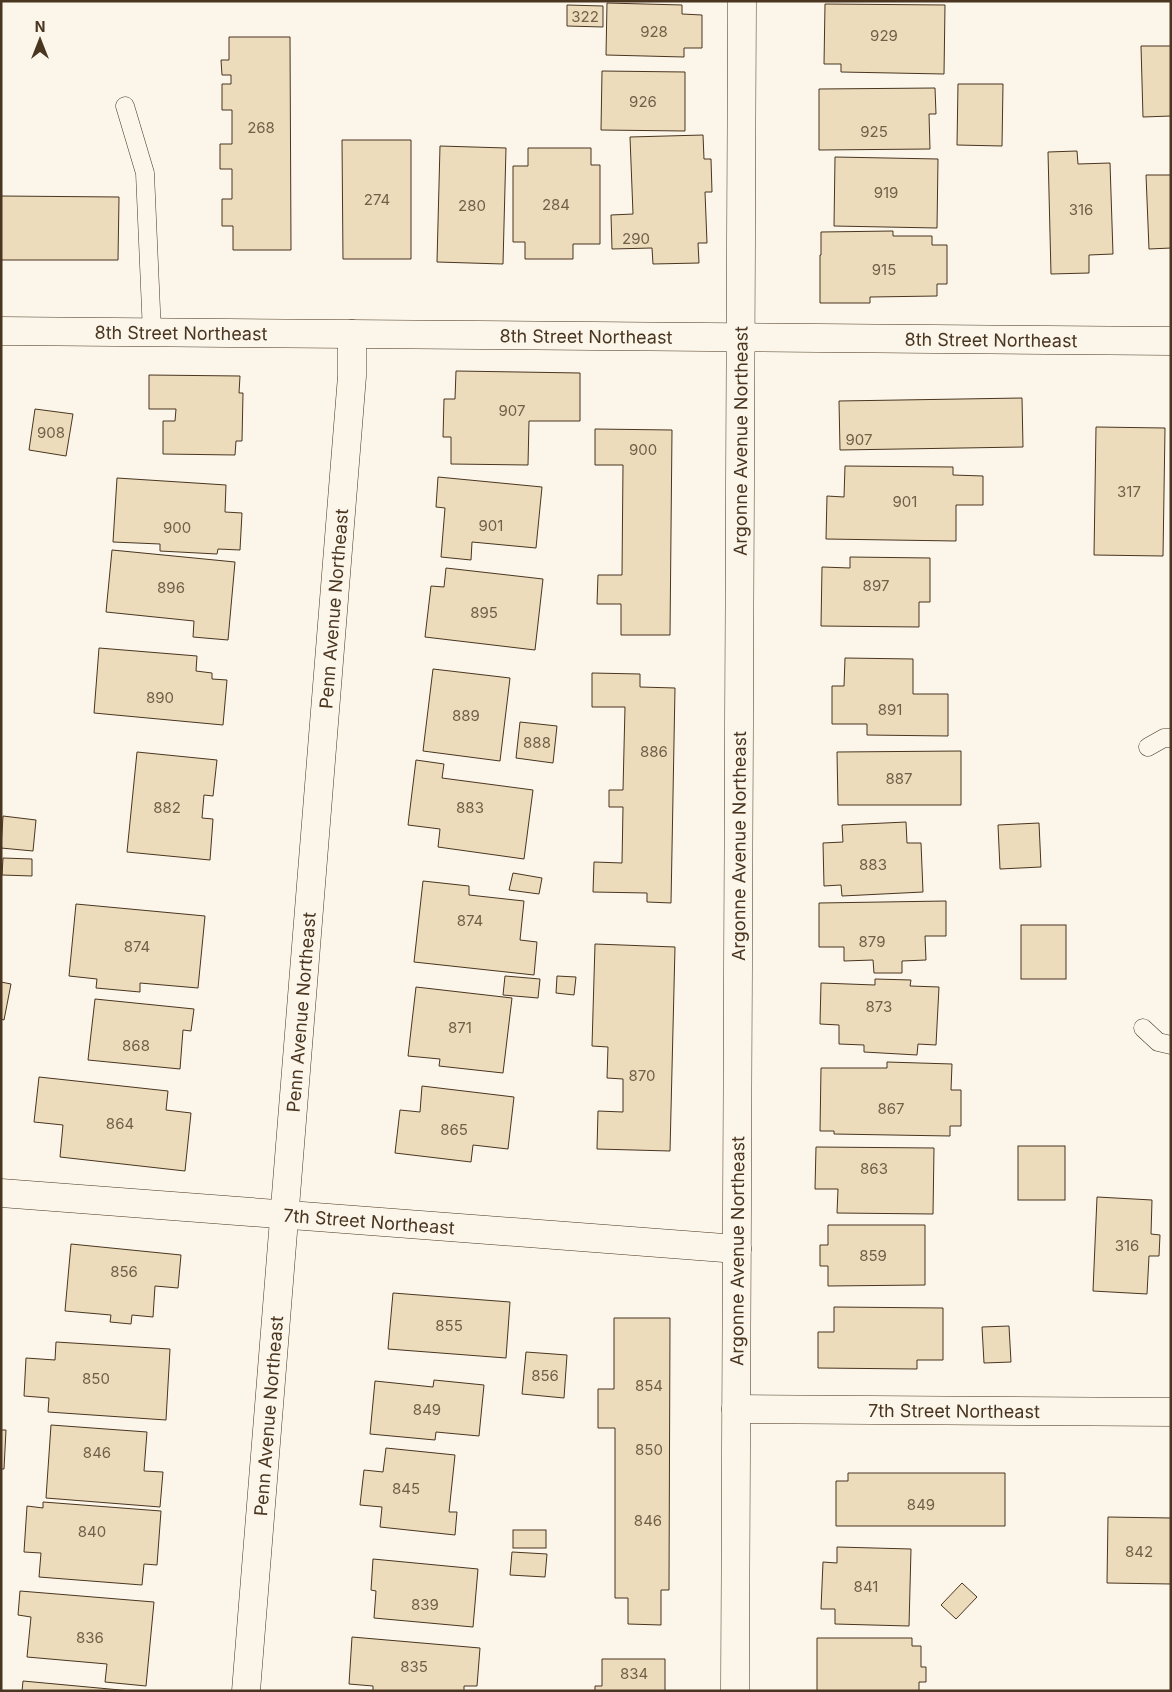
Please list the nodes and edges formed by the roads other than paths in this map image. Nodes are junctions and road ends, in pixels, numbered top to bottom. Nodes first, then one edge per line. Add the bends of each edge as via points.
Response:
1 (742, 1) edge
2 (125, 106) dead end
3 (1, 331) edge
4 (152, 332) junction
5 (352, 334) junction
6 (741, 337) junction
7 (1171, 340) edge
8 (1171, 738) edge
9 (1148, 747) dead end
10 (1143, 1028) dead end
11 (1171, 1045) edge
12 (1, 1193) edge
13 (284, 1216) junction
14 (737, 1249) junction
15 (736, 1409) junction
16 (1171, 1412) edge
17 (246, 1691) edge
18 (736, 1691) edge

1 - 6 street, Argonne Avenue Northeast
2 - 4 lane via 145,173
3 - 4 street, 8th Street Northeast
4 - 5 street, 8th Street Northeast
5 - 6 street, 8th Street Northeast
5 - 13 street, Penn Avenue Northeast via 351,386
6 - 7 street, 8th Street Northeast
6 - 14 street, Argonne Avenue Northeast
8 - 9 lane via 1164,738
10 - 11 lane via 1158,1042
12 - 13 street, 7th Street Northeast
13 - 14 street, 7th Street Northeast
13 - 17 street, Penn Avenue Northeast
14 - 15 street, Argonne Avenue Northeast
15 - 16 street, 7th Street Northeast
15 - 18 street, Argonne Avenue Northeast

